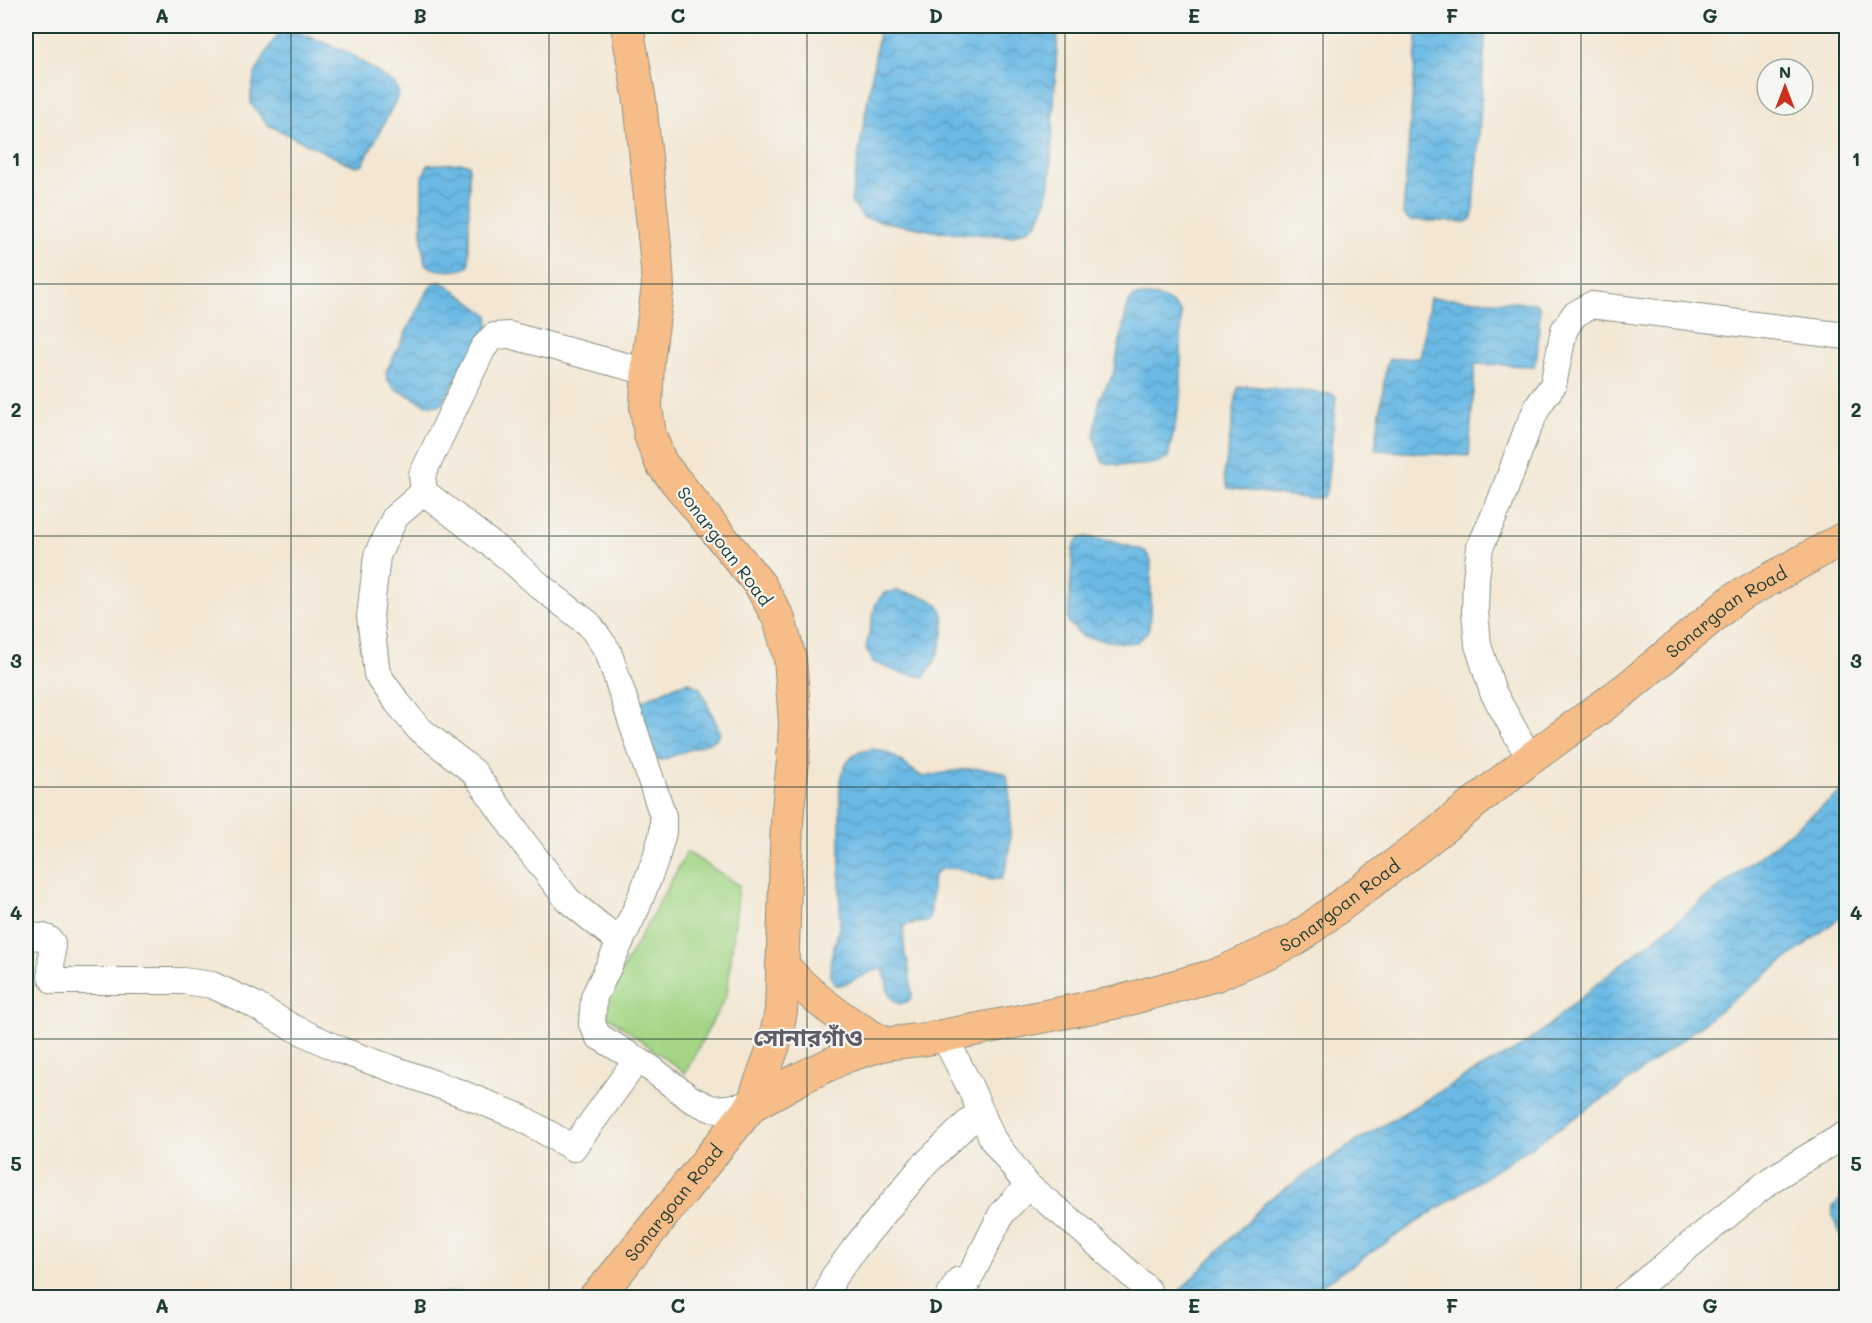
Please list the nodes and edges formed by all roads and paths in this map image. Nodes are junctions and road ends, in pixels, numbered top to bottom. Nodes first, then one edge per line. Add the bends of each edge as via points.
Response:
1 (627, 26) edge
2 (1846, 336) edge
3 (648, 372) junction
4 (424, 492) junction
5 (1846, 537) edge
6 (1530, 759) junction
7 (26, 936) edge
8 (621, 942) junction
9 (782, 964) junction
10 (944, 1036) junction
11 (885, 1044) junction
12 (637, 1060) junction
13 (752, 1105) junction
14 (980, 1111) junction
15 (1846, 1134) edge
16 (1028, 1186) junction
17 (1148, 1290) dead end
18 (594, 1298) edge
19 (826, 1298) edge
20 (948, 1298) edge
21 (1624, 1298) edge

1 - 3 main road, Sonargoan Road via 640,101 658,286
2 - 6 street via 1591,305 1574,315 1563,330 1553,385 1534,414 1480,547 1476,579 1478,645 1493,692
3 - 4 street via 509,335 494,336 483,348 433,450 422,475
3 - 9 main road, Sonargoan Road via 647,421 661,463 760,585 779,620 790,658 795,723
4 - 8 street via 589,624 608,651 663,816 656,858
4 - 8 street via 395,517 376,556 370,616 377,674 418,728 474,772 568,900
5 - 6 main road, Sonargoan Road via 1734,599 1626,689
6 - 10 main road, Sonargoan Road via 1295,940 1216,975 1118,1002
7 - 12 street via 50,939 54,981 183,981 212,985 340,1050 510,1113 573,1148
8 - 12 street via 594,997 592,1024 598,1036
9 - 11 main road via 855,1028
9 - 13 main road, Sonargoan Road via 781,1011 774,1045
10 - 11 main road, Sonargoan Road
10 - 14 street
11 - 13 main road, Sonargoan Road via 801,1077
12 - 13 street via 690,1099 710,1108
13 - 18 main road, Sonargoan Road
14 - 16 street via 993,1140
14 - 19 street via 922,1167 855,1248 833,1278
15 - 21 street via 1772,1179
16 - 17 street
16 - 20 street via 1002,1213 967,1283 959,1280

